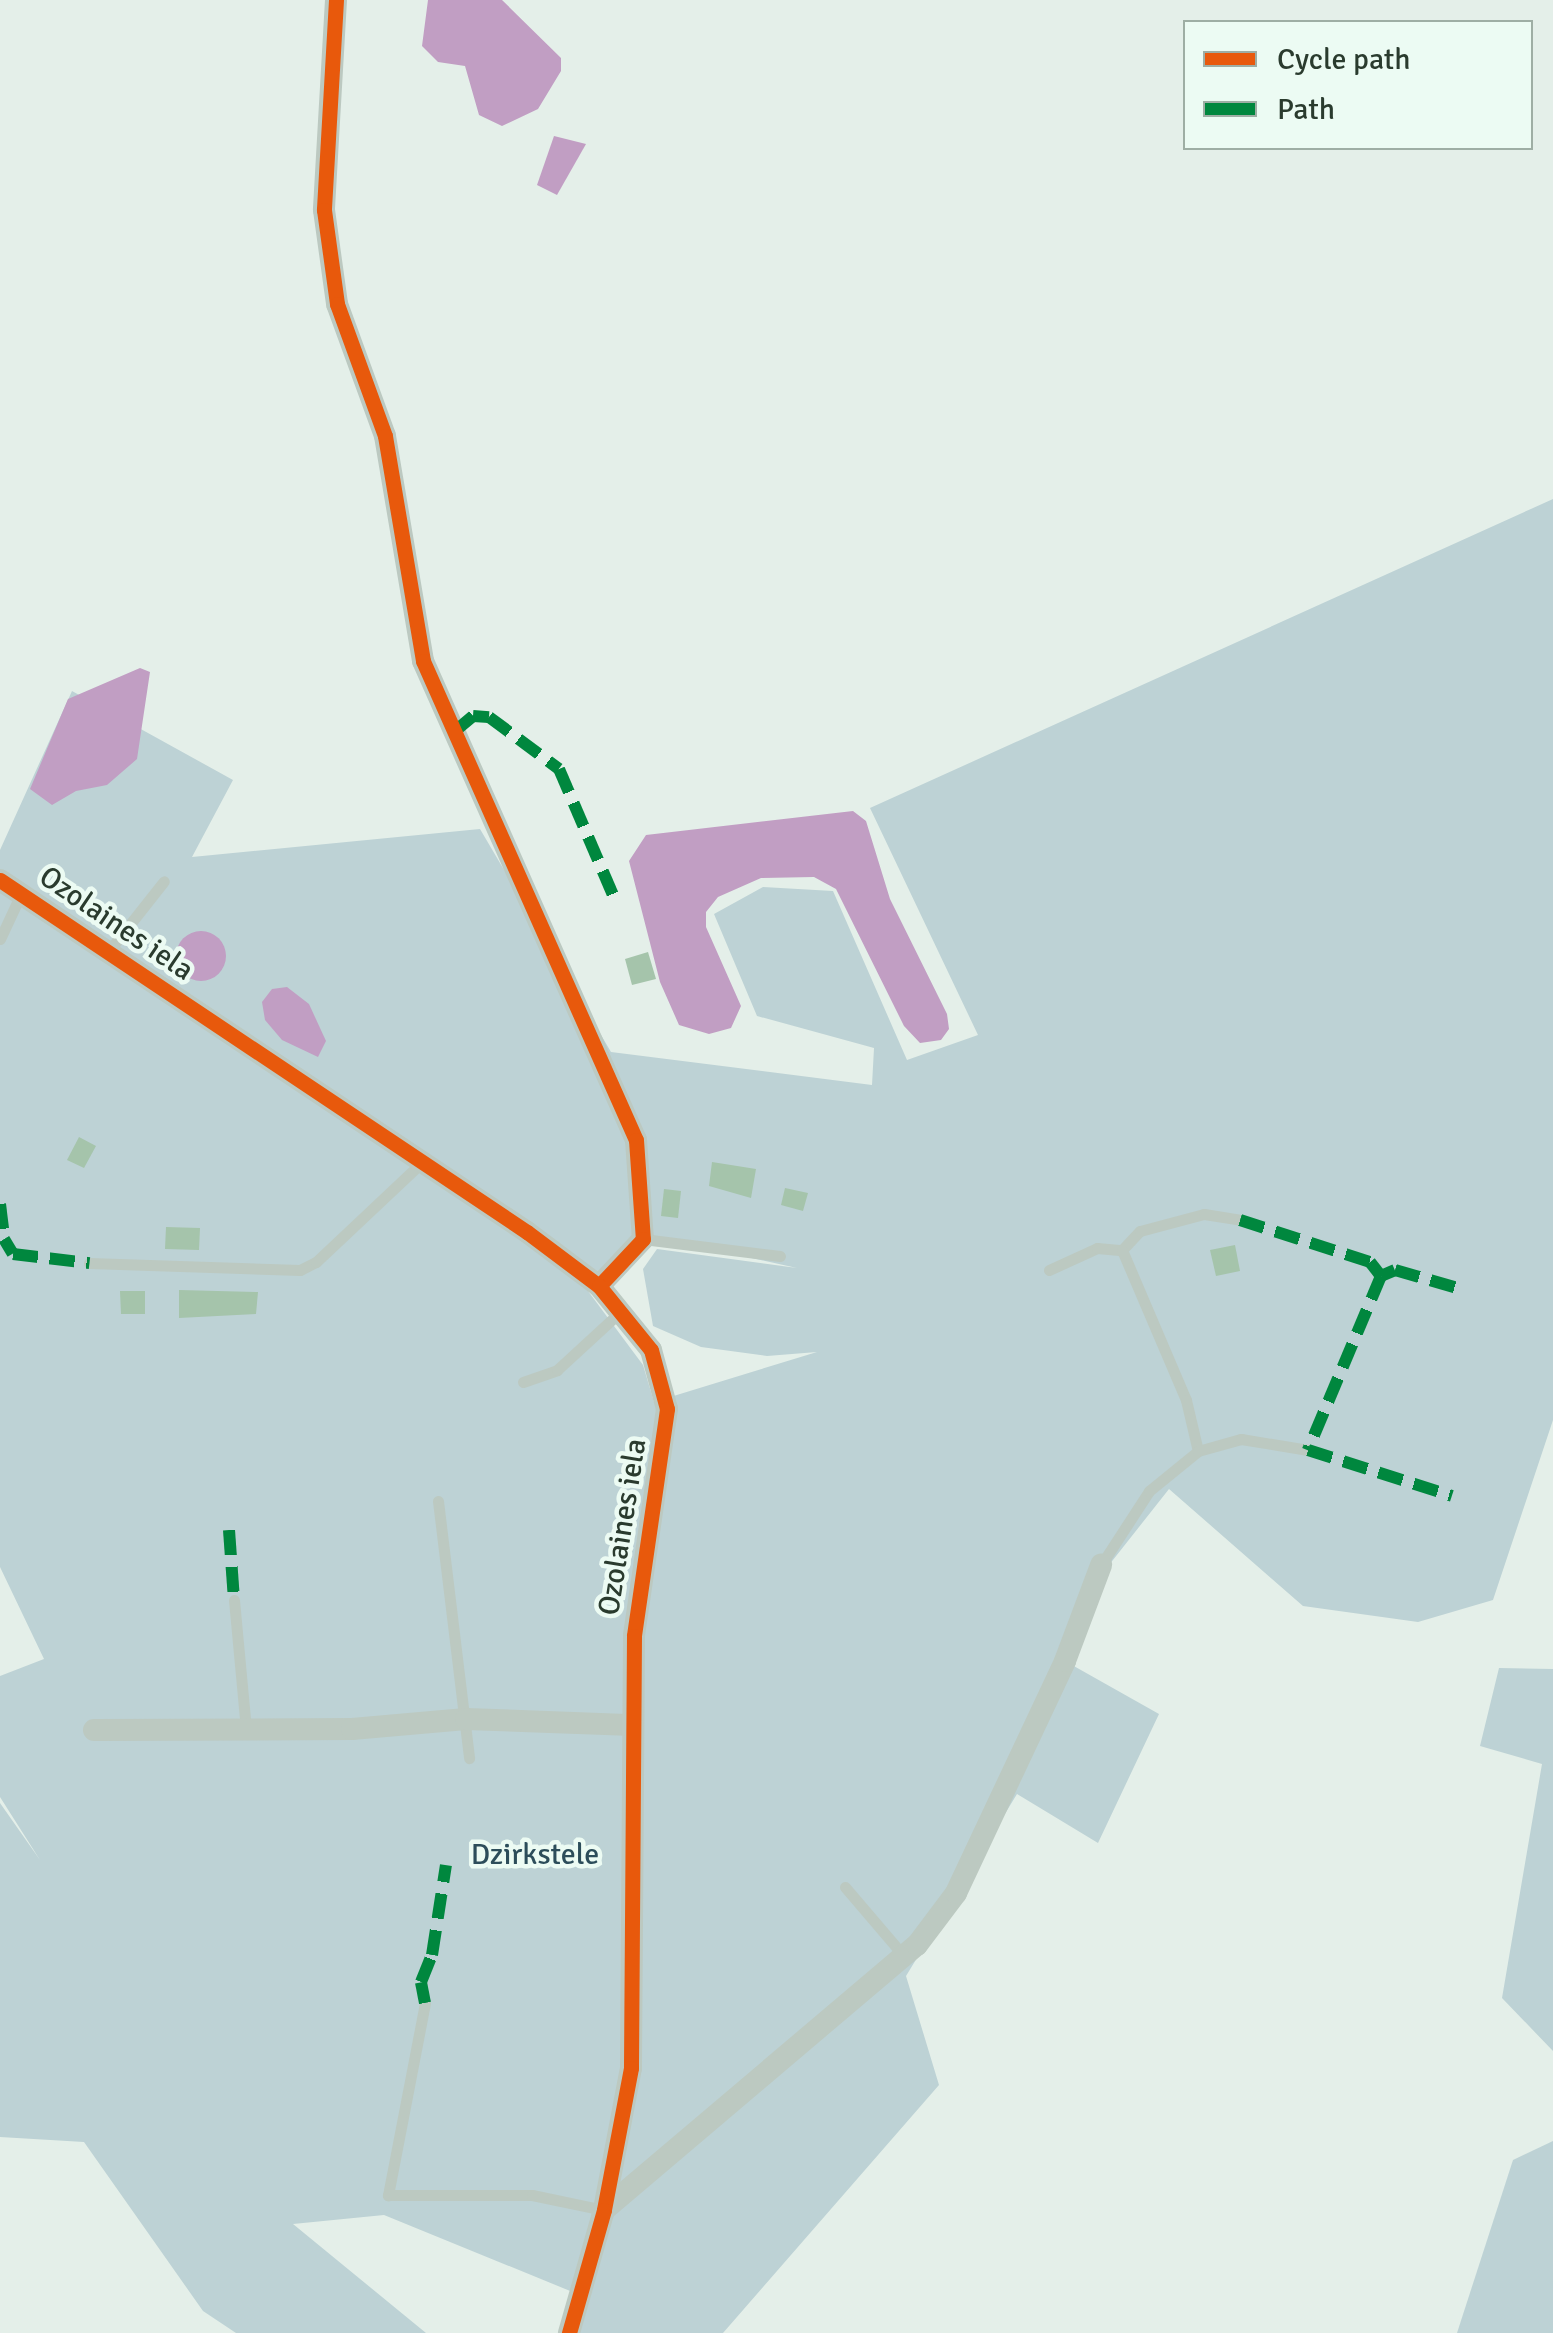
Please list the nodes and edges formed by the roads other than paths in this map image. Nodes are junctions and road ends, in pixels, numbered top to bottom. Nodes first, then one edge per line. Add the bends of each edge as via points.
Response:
1 (336, 0) edge
2 (0, 880) edge
3 (164, 881) dead end
4 (21, 894) junction
5 (0, 939) edge
6 (108, 952) junction
7 (421, 1163) junction
8 (1240, 1220) dead end
9 (643, 1238) junction
10 (1122, 1250) junction
11 (780, 1256) dead end
12 (88, 1263) dead end
13 (1049, 1270) dead end
14 (599, 1286) junction
15 (624, 1309) junction
16 (524, 1382) dead end
17 (1198, 1450) junction
18 (1308, 1450) dead end
19 (438, 1501) dead end
20 (1100, 1565) joint
21 (234, 1600) dead end
22 (466, 1719) junction
23 (633, 1725) junction
24 (246, 1729) junction
25 (94, 1730) dead end
26 (469, 1758) dead end
27 (845, 1887) dead end
28 (904, 1956) junction
29 (425, 2003) dead end
30 (604, 2210) junction
31 (569, 2333) edge

1 - 9 street via 324,210 338,304 385,436 422,661 618,1090 636,1140
2 - 4 street, Ozolaines iela
3 - 6 lane
4 - 5 lane
4 - 6 street, Ozolaines iela
6 - 7 street, Ozolaines iela
7 - 12 lane via 300,1270
7 - 14 street, Ozolaines iela
8 - 10 lane via 1204,1214 1140,1232
9 - 11 lane
9 - 14 street
10 - 13 lane via 1097,1248
10 - 17 lane via 1186,1400
14 - 15 street, Ozolaines iela
15 - 16 lane via 557,1370
15 - 23 street, Ozolaines iela via 652,1350 667,1409 634,1636
17 - 18 lane via 1241,1439
17 - 20 lane via 1149,1492
19 - 22 lane
20 - 28 street via 1065,1662 956,1892
21 - 24 lane
22 - 23 street
22 - 24 street
22 - 26 lane
23 - 30 street, Ozolaines iela via 631,2068
24 - 25 street
27 - 28 lane
28 - 30 street
29 - 30 lane via 388,2195 532,2195
30 - 31 street, Ozolaines iela

